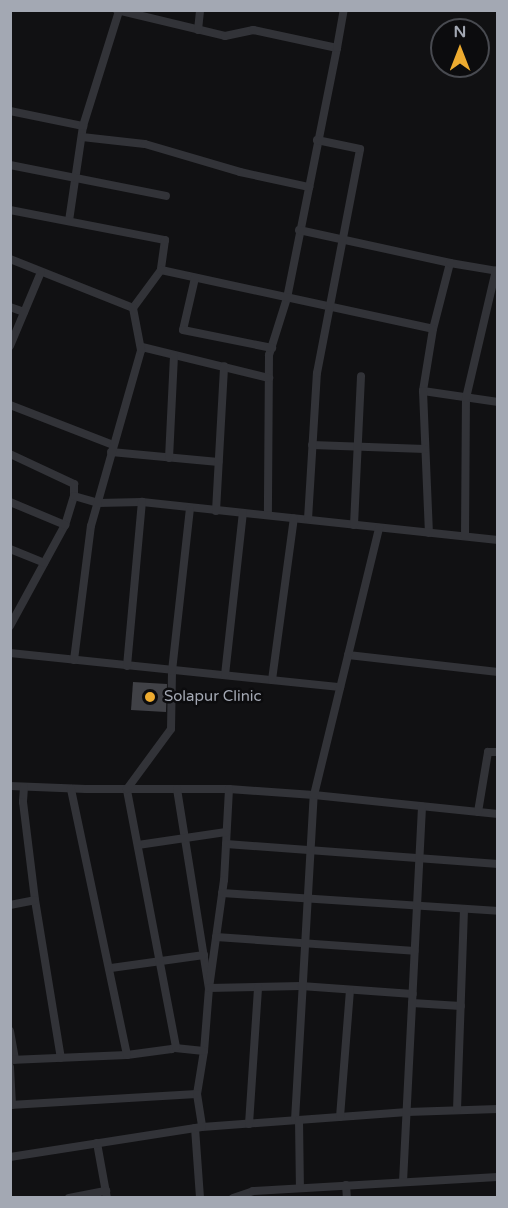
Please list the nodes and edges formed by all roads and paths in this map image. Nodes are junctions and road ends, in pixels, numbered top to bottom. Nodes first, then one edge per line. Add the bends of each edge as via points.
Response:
1 (200, 10) edge
2 (344, 10) edge
3 (118, 11) edge
4 (198, 30) junction
5 (337, 48) junction
6 (10, 111) edge
7 (83, 126) junction
8 (82, 137) junction
9 (317, 140) junction
10 (10, 165) edge
11 (75, 177) junction
12 (309, 187) junction
13 (166, 196) dead end
14 (10, 210) edge
15 (69, 221) junction
16 (299, 230) junction
17 (344, 240) junction
18 (10, 259) edge
19 (450, 263) junction
20 (161, 270) junction
21 (497, 271) edge
22 (41, 272) junction
23 (195, 278) junction
24 (287, 298) junction
25 (10, 307) edge
26 (330, 307) junction
27 (134, 308) junction
28 (24, 312) junction
29 (433, 329) junction
30 (10, 345) edge
31 (142, 347) junction
32 (272, 348) junction
33 (174, 355) junction
34 (224, 366) junction
35 (361, 376) dead end
36 (269, 378) junction
37 (423, 391) junction
38 (466, 398) junction
39 (498, 402) edge
40 (10, 405) edge
41 (312, 445) junction
42 (359, 446) junction
43 (112, 449) junction
44 (425, 449) junction
45 (10, 454) edge
46 (169, 458) junction
47 (219, 462) junction
48 (74, 496) junction
49 (10, 502) edge
50 (98, 502) junction
51 (142, 502) junction
52 (190, 509) junction
53 (216, 511) junction
54 (243, 513) junction
55 (268, 515) junction
56 (294, 518) junction
57 (308, 519) junction
58 (64, 525) junction
59 (354, 525) junction
60 (379, 528) junction
61 (429, 533) junction
62 (465, 536) junction
63 (498, 540) edge
64 (10, 549) edge
65 (44, 563) junction
66 (10, 602) edge
67 (21, 607) junction
68 (10, 626) edge
69 (10, 653) edge
70 (348, 655) junction
71 (74, 660) junction
72 (128, 666) junction
73 (172, 670) junction
74 (498, 672) edge
75 (225, 675) junction
76 (272, 680) junction
77 (340, 687) junction
78 (498, 752) edge
79 (10, 786) edge
80 (24, 787) junction
81 (71, 789) junction
82 (127, 789) junction
83 (177, 789) junction
84 (229, 789) junction
85 (314, 795) junction
86 (422, 806) junction
87 (478, 812) junction
88 (498, 814) edge
89 (226, 832) junction
90 (186, 838) junction
91 (226, 844) junction
92 (138, 845) junction
93 (310, 851) junction
94 (420, 859) junction
95 (498, 864) edge
96 (222, 892) junction
97 (306, 898) junction
98 (35, 900) junction
99 (10, 905) edge
100 (417, 906) junction
101 (464, 909) junction
102 (498, 910) edge
103 (216, 937) junction
104 (303, 943) junction
105 (415, 951) junction
106 (204, 955) junction
107 (159, 961) junction
108 (111, 968) junction
109 (258, 987) junction
110 (301, 987) junction
111 (208, 988) junction
112 (350, 990) junction
113 (412, 999) junction
114 (461, 1006) junction
115 (10, 1031) edge
116 (175, 1048) junction
117 (204, 1051) junction
118 (127, 1055) junction
119 (61, 1058) junction
120 (12, 1062) edge
121 (197, 1094) junction
122 (11, 1105) edge
123 (498, 1109) edge
124 (457, 1110) junction
125 (406, 1112) junction
126 (340, 1117) junction
127 (297, 1120) junction
128 (249, 1124) junction
129 (199, 1127) junction
130 (97, 1143) junction
131 (10, 1156) edge
132 (497, 1177) edge
133 (403, 1182) junction
134 (346, 1185) junction
135 (498, 1185) edge
136 (300, 1188) junction
137 (107, 1194) edge
138 (279, 1194) edge
139 (69, 1197) edge
140 (200, 1197) edge
141 (233, 1197) edge
142 (347, 1197) edge

1 - 4 street
2 - 5 street
3 - 4 street
3 - 7 street
4 - 5 street via 225,36 253,30
5 - 9 street
6 - 7 street
7 - 8 street
8 - 11 street
8 - 12 street via 145,144
9 - 12 street
9 - 17 street via 360,149
10 - 11 street
11 - 13 street
11 - 15 street
12 - 16 street
14 - 15 street
15 - 20 street via 165,240
16 - 17 street
16 - 24 street
17 - 19 street
17 - 26 street
18 - 22 street
19 - 21 street
19 - 29 street
20 - 23 street
20 - 27 street
21 - 38 street
22 - 27 street
22 - 28 street
23 - 24 street
23 - 32 street via 183,330
24 - 26 street
24 - 32 street
25 - 28 street
26 - 29 street
26 - 41 street via 317,373
27 - 31 street
28 - 30 street
29 - 37 street
31 - 33 street
31 - 43 street
32 - 36 street
33 - 34 street
33 - 46 street
34 - 36 street
34 - 47 street
35 - 42 street
36 - 55 street
37 - 38 street
37 - 44 street
38 - 39 street
38 - 62 street
40 - 43 street
41 - 42 street
41 - 57 street
42 - 44 street
42 - 59 street
43 - 46 street
43 - 50 street
44 - 61 street
45 - 48 street via 74,484
46 - 47 street
47 - 53 street
48 - 50 street
48 - 58 street
49 - 58 street
50 - 51 street
50 - 71 street via 88,543
51 - 52 street
51 - 72 street
52 - 53 street
52 - 73 street
53 - 54 street
54 - 55 street
54 - 75 street
55 - 56 street
56 - 57 street
56 - 76 street
57 - 59 street
58 - 65 street
59 - 60 street
60 - 61 street
60 - 70 street
61 - 62 street
62 - 63 street
64 - 65 street
65 - 67 street
66 - 67 street
67 - 68 street
69 - 71 street
70 - 74 street
70 - 77 street
71 - 72 street
72 - 73 street
73 - 75 street
73 - 82 street via 171,729
75 - 76 street
76 - 77 street
77 - 85 street
78 - 87 street via 488,752
79 - 80 street
80 - 81 street
80 - 98 street
81 - 82 street
81 - 108 street
82 - 83 street
82 - 92 street
83 - 84 street
83 - 90 street
84 - 85 street
84 - 89 street
85 - 86 street
85 - 93 street
86 - 87 street
86 - 94 street
87 - 88 street
89 - 90 street
89 - 91 street
90 - 92 street
90 - 106 street
91 - 93 street
91 - 96 street
92 - 107 street
93 - 94 street
93 - 97 street
94 - 95 street
94 - 100 street
96 - 97 street
96 - 103 street
97 - 100 street
97 - 104 street
98 - 99 street
98 - 119 street
100 - 101 street
100 - 105 street
101 - 102 street
101 - 114 street
103 - 104 street
103 - 111 street
104 - 105 street
104 - 110 street
105 - 113 street
106 - 107 street
106 - 111 street
107 - 108 street
107 - 116 street
108 - 118 street
109 - 110 street
109 - 111 street
109 - 128 street
110 - 112 street
110 - 127 street
111 - 117 street
112 - 113 street
112 - 126 street
113 - 114 street
113 - 125 street
114 - 124 street
115 - 120 street
116 - 117 street
116 - 118 street
117 - 121 street
118 - 119 street
119 - 120 street
120 - 122 street
121 - 122 street
121 - 129 street
123 - 124 street
124 - 125 street
125 - 126 street
125 - 133 street
126 - 127 street
127 - 128 street
127 - 136 street
128 - 129 street
129 - 130 street
129 - 140 street
130 - 131 street
130 - 137 street
132 - 133 street
132 - 135 street
133 - 134 street
134 - 136 street
134 - 142 street
136 - 138 street
137 - 139 street
138 - 141 street via 253,1191

